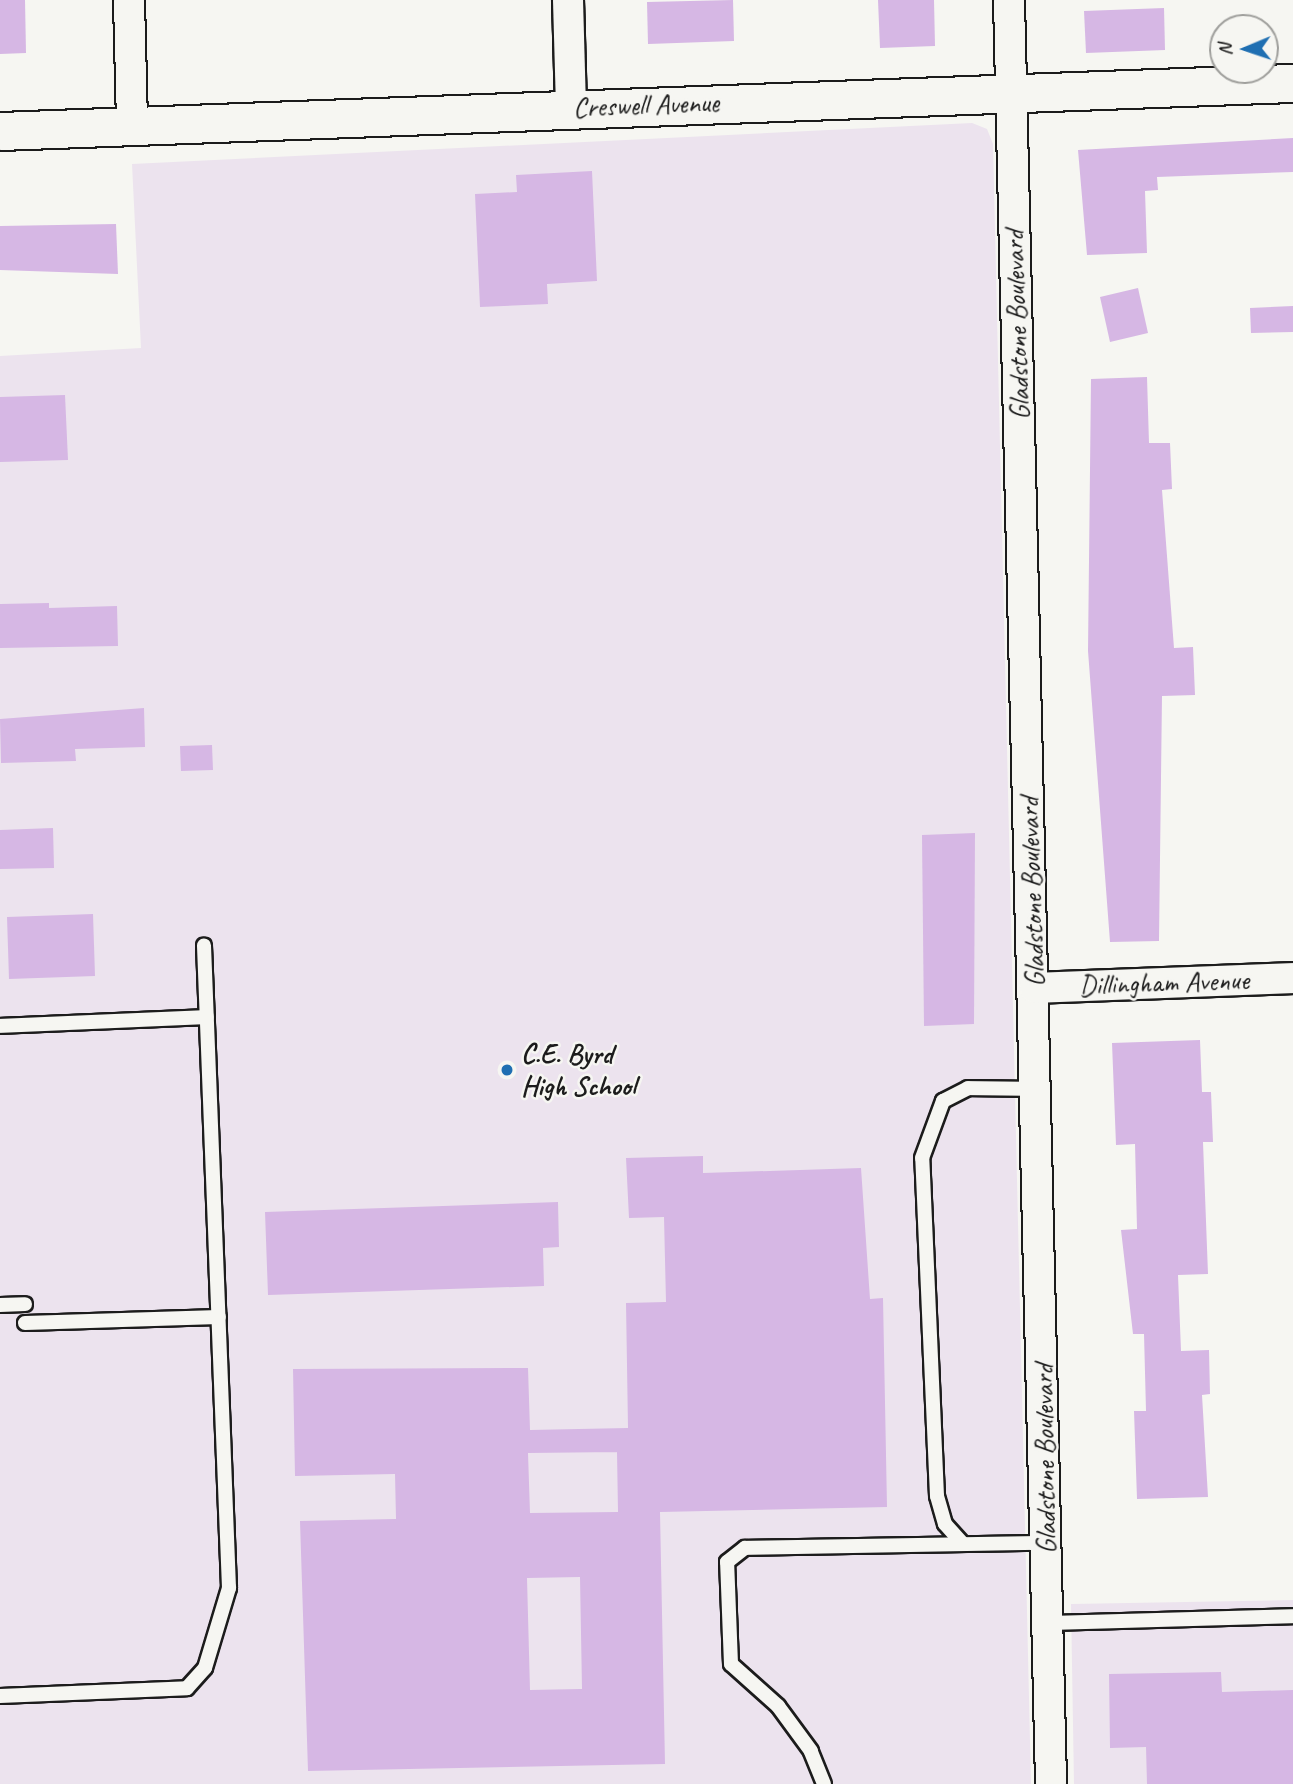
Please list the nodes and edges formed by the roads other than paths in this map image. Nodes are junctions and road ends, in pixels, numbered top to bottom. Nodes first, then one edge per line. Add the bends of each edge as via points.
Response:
1 (129, 0) edge
2 (568, 0) edge
3 (1009, 0) edge
4 (1293, 83) edge
5 (1011, 92) junction
6 (571, 108) junction
7 (132, 124) junction
8 (0, 131) edge
9 (204, 945) dead end
10 (1293, 978) edge
11 (1035, 988) junction
12 (207, 1017) junction
13 (0, 1026) edge
14 (1037, 1088) junction
15 (25, 1304) dead end
16 (0, 1305) edge
17 (219, 1317) junction
18 (25, 1323) dead end
19 (1046, 1543) junction
20 (962, 1544) junction
21 (1293, 1616) edge
22 (1048, 1623) junction
23 (0, 1696) edge
24 (824, 1784) edge
25 (1051, 1784) edge

1 - 7 street
2 - 6 street
3 - 5 street, Gladstone Boulevard
4 - 5 street, Creswell Avenue
5 - 6 street, Creswell Avenue
5 - 11 street, Gladstone Boulevard
6 - 7 street, Creswell Avenue
7 - 8 street, Creswell Avenue
9 - 12 lane
10 - 11 street, Dillingham Avenue
11 - 14 street, Gladstone Boulevard
12 - 13 lane
12 - 17 lane
14 - 19 street, Gladstone Boulevard
14 - 20 lane via 968,1088 943,1101 922,1158 937,1496 945,1524
15 - 16 lane
17 - 18 lane
17 - 23 lane via 229,1588 205,1668 187,1688
19 - 20 lane
19 - 22 street, Gladstone Boulevard
20 - 24 lane via 745,1548 727,1562 730,1664 778,1706 811,1751
21 - 22 lane
22 - 25 street, Gladstone Boulevard

